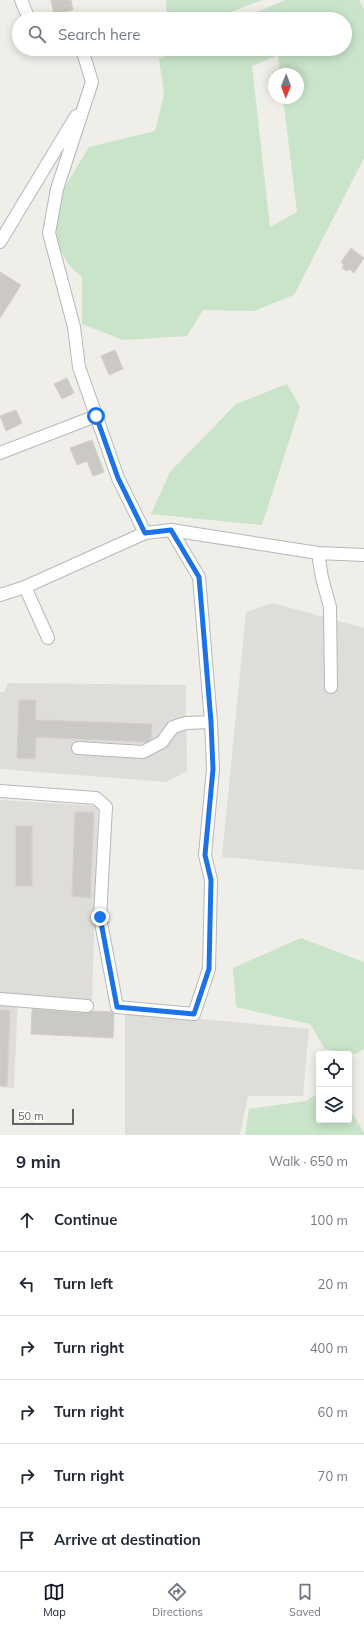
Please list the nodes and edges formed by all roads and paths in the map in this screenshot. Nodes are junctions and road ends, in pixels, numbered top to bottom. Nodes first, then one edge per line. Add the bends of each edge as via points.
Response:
1 (21, 0) edge
2 (26, 12) edge
3 (84, 56) edge
4 (88, 96) junction
5 (0, 242) edge
6 (96, 416) junction
7 (0, 453) edge
8 (171, 530) junction
9 (145, 533) junction
10 (318, 553) junction
11 (364, 555) edge
12 (24, 587) junction
13 (0, 596) edge
14 (48, 638) dead end
15 (331, 687) dead end
16 (211, 722) junction
17 (78, 748) dead end
18 (0, 791) edge
19 (0, 999) edge
20 (87, 1006) dead end

1 - 2 street
3 - 4 street via 92,82
4 - 5 street
4 - 6 street via 57,189 49,233 74,327 79,368
6 - 7 street
6 - 9 street via 118,478
8 - 9 street
8 - 10 street
8 - 16 street via 199,577
9 - 12 street
10 - 11 street
10 - 15 street via 330,607
12 - 13 street
12 - 14 street
16 - 17 street via 186,723 173,728 162,742 142,752
16 - 18 street via 213,769 205,855 211,880 209,969 194,1014 117,1007 100,917 106,807 96,798
19 - 20 street

